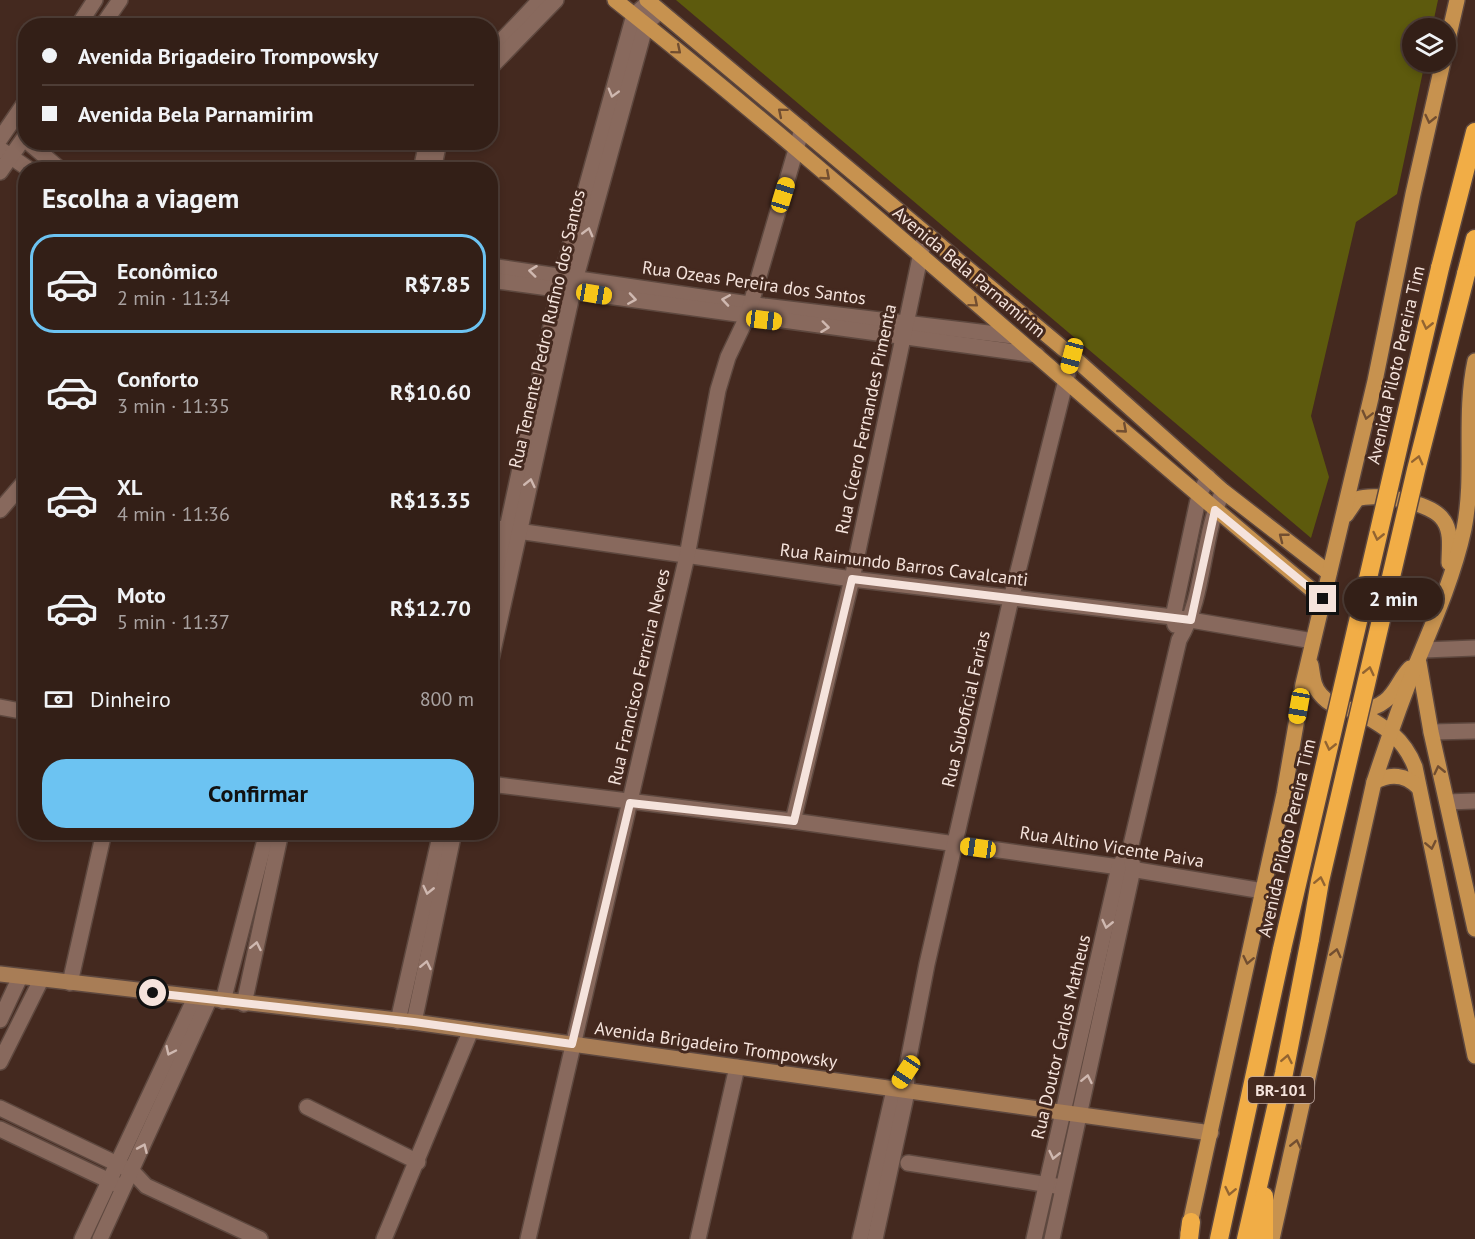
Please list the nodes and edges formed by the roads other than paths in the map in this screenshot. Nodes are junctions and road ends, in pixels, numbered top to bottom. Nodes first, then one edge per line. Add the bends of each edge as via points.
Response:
1 (96, 0) edge
2 (120, 0) edge
3 (540, 0) edge
4 (556, 0) edge
5 (615, 0) edge
6 (1456, 0) edge
7 (652, 4) edge
8 (85, 18) edge
9 (108, 18) edge
10 (1452, 18) edge
11 (640, 20) junction
12 (498, 45) edge
13 (498, 60) edge
14 (1441, 72) edge
15 (18, 111) edge
16 (802, 129) junction
17 (2, 130) edge
18 (1475, 132) edge
19 (18, 136) edge
20 (18, 144) edge
21 (38, 150) edge
22 (796, 151) junction
23 (5, 153) edge
24 (18, 162) edge
25 (52, 162) edge
26 (0, 172) edge
27 (925, 234) junction
28 (1475, 239) edge
29 (920, 257) junction
30 (498, 268) edge
31 (498, 280) edge
32 (567, 283) junction
33 (748, 311) junction
34 (905, 329) junction
35 (1013, 336) junction
36 (1037, 355) junction
37 (1072, 356) junction
38 (1475, 361) edge
39 (1065, 379) junction
40 (1473, 381) edge
41 (1208, 477) junction
42 (18, 489) edge
43 (1223, 491) junction
44 (1199, 495) junction
45 (0, 510) edge
46 (1215, 510) junction
47 (1340, 525) junction
48 (498, 528) edge
49 (513, 531) junction
50 (687, 556) junction
51 (1329, 573) junction
52 (852, 579) junction
53 (1449, 580) junction
54 (498, 581) edge
55 (1011, 599) junction
56 (1323, 599) junction
57 (1173, 617) junction
58 (498, 618) edge
59 (1191, 620) junction
60 (1179, 640) junction
61 (1475, 648) edge
62 (1311, 649) junction
63 (1421, 655) junction
64 (0, 707) edge
65 (18, 710) edge
66 (1355, 710) junction
67 (1475, 730) edge
68 (1391, 731) junction
69 (1431, 732) junction
70 (1374, 782) junction
71 (498, 785) edge
72 (1419, 788) junction
73 (1475, 801) edge
74 (1447, 802) junction
75 (630, 803) junction
76 (794, 821) junction
77 (102, 840) edge
78 (264, 840) edge
79 (279, 840) edge
80 (439, 840) edge
81 (452, 840) edge
82 (955, 844) junction
83 (1126, 868) junction
84 (1468, 872) edge
85 (1263, 891) junction
86 (1475, 929) edge
87 (0, 974) edge
88 (20, 977) junction
89 (41, 980) junction
90 (70, 983) junction
91 (209, 1000) junction
92 (244, 1004) junction
93 (0, 1020) edge
94 (398, 1021) junction
95 (414, 1022) junction
96 (471, 1030) junction
97 (572, 1044) junction
98 (1475, 1056) edge
99 (0, 1062) edge
100 (737, 1067) junction
101 (901, 1091) junction
102 (307, 1107) dead end
103 (0, 1108) edge
104 (1064, 1114) junction
105 (1079, 1117) junction
106 (0, 1129) edge
107 (1211, 1133) junction
108 (418, 1162) junction
109 (908, 1163) dead end
110 (117, 1164) junction
111 (1264, 1168) junction
112 (132, 1171) junction
113 (109, 1181) junction
114 (1047, 1185) junction
115 (146, 1186) junction
116 (124, 1187) junction
117 (1064, 1187) junction
118 (1189, 1233) edge
119 (82, 1239) edge
120 (100, 1239) edge
121 (260, 1239) edge
122 (384, 1239) edge
123 (528, 1239) edge
124 (698, 1239) edge
125 (860, 1239) edge
126 (875, 1239) edge
127 (1034, 1239) edge
128 (1052, 1239) edge
129 (1219, 1239) edge
130 (1246, 1239) edge
131 (1264, 1239) edge
132 (1272, 1239) edge

1 - 8 street
2 - 9 street
3 - 12 street
4 - 13 street
5 - 11 main road, Avenida Bela Parnamirim
6 - 10 main road
7 - 11 street
16 -> 7 main road, Avenida Bela Parnamirim
11 -> 22 main road, Avenida Bela Parnamirim
11 - 32 street, Rua Tenente Pedro Rufino dos Santos
14 -> 47 main road
15 - 17 street
16 - 22 street, Rua Francisco Ferreira Neves
16 - 27 main road, Avenida Bela Parnamirim
17 - 19 street
18 -> 129 highway, Avenida Piloto Pereira Tim / BR-101, bridge via 1282,949
20 - 23 street
21 - 25 street
22 -> 29 main road, Avenida Bela Parnamirim
22 - 33 street, Rua Francisco Ferreira Neves
23 - 24 street
23 - 26 street
27 - 29 street, Rua Cícero Fernandes Pimenta
27 - 37 main road, Avenida Bela Parnamirim
111 -> 28 highway, BR-101, bridge via 1320,881 1413,482
29 - 34 street, Rua Cícero Fernandes Pimenta
29 -> 35 main road, Avenida Bela Parnamirim
32 -> 30 street, Rua Ozeas Pereira dos Santos
31 - 32 street, Rua Ozeas Pereira dos Santos
32 - 33 street, Rua Ozeas Pereira dos Santos
32 - 49 street, Rua Tenente Pedro Rufino dos Santos
33 - 34 street, Rua Ozeas Pereira dos Santos
33 - 50 street, Rua Francisco Ferreira Neves via 718,390
34 - 35 street, Rua Ozeas Pereira dos Santos
34 - 36 street, Rua Ozeas Pereira dos Santos
34 - 52 street, Rua Cícero Fernandes Pimenta
35 - 36 main road, Avenida Bela Parnamirim
36 - 39 main road, Avenida Bela Parnamirim
37 - 39 street, Rua Suboficial Farias
37 - 41 main road, Avenida Bela Parnamirim
38 - 40 main road
39 -> 44 main road, Avenida Bela Parnamirim
39 - 55 street, Rua Suboficial Farias
40 - 53 main road via 1465,526
41 - 43 main road, Avenida Bela Parnamirim
41 - 44 street, Rua Doutor Carlos Matheus
42 - 45 street
43 - 46 street, Rua Doutor Carlos Matheus
51 -> 43 main road, Avenida Bela Parnamirim
44 - 46 main road, Avenida Bela Parnamirim
44 - 57 street, Rua Doutor Carlos Matheus
46 - 56 main road, Avenida Bela Parnamirim
46 - 59 street, Rua Doutor Carlos Matheus
47 - 51 main road
47 - 53 main road via 1353,502 1365,496 1404,501 1431,510 1442,518 1449,532
48 - 49 street, Rua Raimundo Barros Cavalcanti
49 - 50 street, Rua Raimundo Barros Cavalcanti
49 - 54 street, Rua Tenente Pedro Rufino dos Santos
49 - 58 street, Rua Tenente Pedro Rufino dos Santos
50 - 52 street, Rua Raimundo Barros Cavalcanti
50 - 75 street, Rua Francisco Ferreira Neves
51 - 56 main road
52 - 55 street, Rua Raimundo Barros Cavalcanti
52 - 76 street, Rua Cícero Fernandes Pimenta
53 - 63 main road
55 - 57 street, Rua Raimundo Barros Cavalcanti
55 - 82 street, Rua Suboficial Farias
56 - 62 main road
57 - 59 street, Rua Raimundo Barros Cavalcanti
57 - 60 street, Rua Doutor Carlos Matheus
59 - 60 street, Rua Doutor Carlos Matheus
59 - 62 street, Rua Raimundo Barros Cavalcanti
60 - 83 street, Rua Doutor Carlos Matheus
61 - 63 street
62 - 66 main road via 1314,682 1321,696 1339,707
62 - 85 main road
63 - 66 main road via 1383,703
63 - 68 main road
63 - 69 main road
64 - 65 street
66 - 68 main road
67 - 69 street
68 - 70 main road
68 - 72 main road via 1407,749
74 -> 69 main road
70 - 72 main road via 1394,776 1408,779
132 -> 70 main road
71 - 75 street, Rua Altino Vicente Paiva
72 -> 98 main road
73 - 74 street
74 - 84 main road
75 - 76 street, Rua Altino Vicente Paiva
75 - 97 street, Rua Francisco Ferreira Neves
76 - 82 street, Rua Altino Vicente Paiva
77 - 90 street
78 - 91 street
92 -> 79 street
80 -> 94 street
95 -> 81 street
82 - 83 street, Rua Altino Vicente Paiva
82 - 101 street, Rua Suboficial Farias
83 - 85 street, Rua Altino Vicente Paiva
83 -> 104 street, Rua Doutor Carlos Matheus
105 -> 83 street, Rua Doutor Carlos Matheus
84 - 86 main road
85 -> 107 main road
87 - 88 street, Avenida Brigadeiro Trompowsky
88 - 89 street, Avenida Brigadeiro Trompowsky
88 - 93 street
89 - 90 street, Avenida Brigadeiro Trompowsky
89 - 99 street
90 - 91 street, Avenida Brigadeiro Trompowsky
91 - 92 street, Avenida Brigadeiro Trompowsky
91 -> 110 street
112 -> 91 street
92 - 94 street, Avenida Brigadeiro Trompowsky
94 - 95 street, Avenida Brigadeiro Trompowsky
95 - 96 street, Avenida Brigadeiro Trompowsky
96 - 97 street, Avenida Brigadeiro Trompowsky
96 - 108 street
97 - 100 street, Avenida Brigadeiro Trompowsky
97 - 123 street, Rua Francisco Ferreira Neves
100 - 101 street, Avenida Brigadeiro Trompowsky
100 - 124 street
101 - 104 street, Avenida Brigadeiro Trompowsky
101 - 125 street, Rua Suboficial Farias
101 - 126 street, Rua Suboficial Farias
102 - 108 street
103 - 110 street
104 - 105 street, Avenida Brigadeiro Trompowsky
104 -> 114 street, Rua Doutor Carlos Matheus
105 - 107 street, Avenida Brigadeiro Trompowsky
105 - 117 street, Rua Doutor Carlos Matheus
106 - 113 street
107 - 118 main road
108 - 122 street
109 - 114 street
110 - 112 street
110 - 113 street
111 - 130 highway, BR-101
111 - 131 highway
112 - 115 street
112 - 116 street
113 - 116 street
113 - 119 street
114 - 117 street
114 - 127 street, Rua Doutor Carlos Matheus
115 - 116 street
115 - 121 street
116 - 120 street
117 - 128 street, Rua Doutor Carlos Matheus

